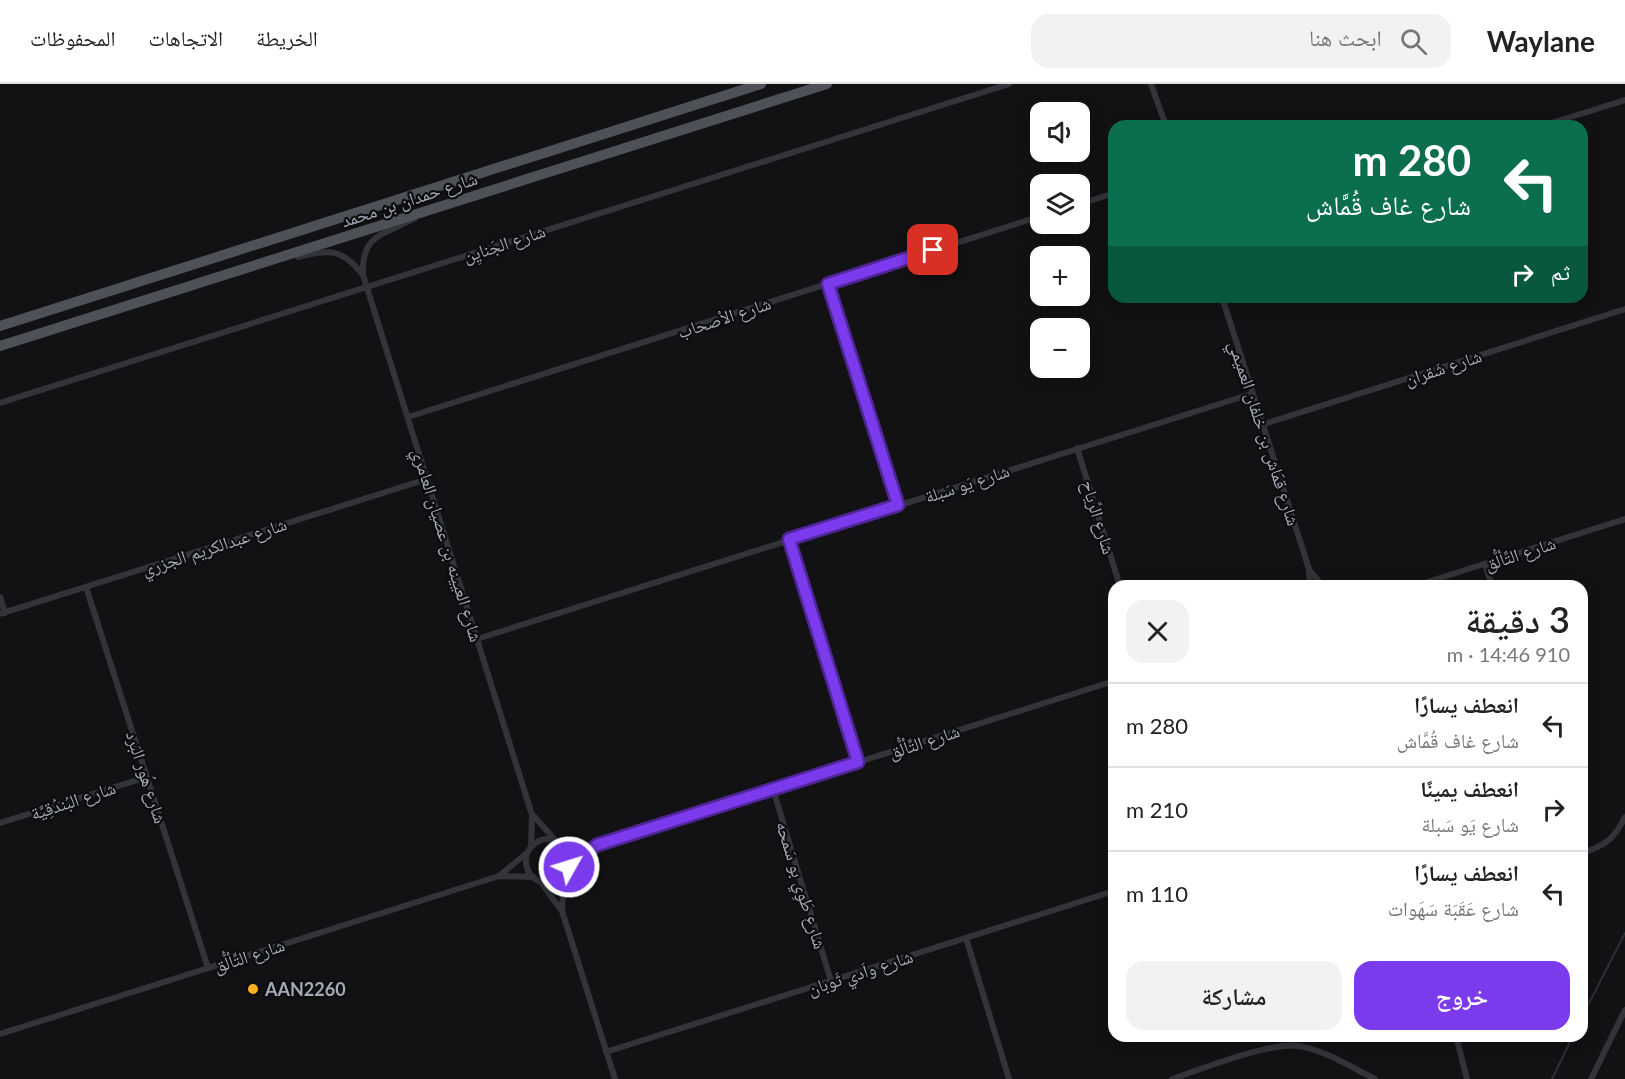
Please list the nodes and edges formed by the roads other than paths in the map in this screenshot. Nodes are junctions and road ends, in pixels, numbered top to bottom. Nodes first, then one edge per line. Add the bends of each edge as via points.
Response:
1 (761, 84) edge
2 (827, 84) edge
3 (1009, 84) edge
4 (1151, 84) edge
5 (1625, 100) edge
6 (1164, 120) edge
7 (1561, 120) edge
8 (1108, 195) edge
9 (1090, 201) edge
10 (425, 211) junction
11 (1030, 220) edge
12 (267, 261) junction
13 (363, 275) junction
14 (828, 284) junction
15 (367, 287) junction
16 (1224, 303) edge
17 (1625, 309) edge
18 (0, 326) edge
19 (0, 346) edge
20 (1251, 394) junction
21 (0, 403) edge
22 (408, 417) junction
23 (1261, 425) junction
24 (1077, 448) junction
25 (427, 479) junction
26 (898, 505) junction
27 (1625, 519) edge
28 (789, 539) junction
29 (1485, 564) junction
30 (1309, 569) junction
31 (1118, 580) edge
32 (1310, 580) edge
33 (1318, 580) edge
34 (1434, 580) edge
35 (1490, 580) edge
36 (86, 587) junction
37 (0, 597) edge
38 (2, 613) edge
39 (477, 639) junction
40 (1108, 683) edge
41 (858, 762) junction
42 (147, 777) junction
43 (773, 789) junction
44 (532, 815) junction
45 (1625, 817) edge
46 (0, 823) edge
47 (559, 842) junction
48 (597, 845) junction
49 (530, 849) junction
50 (1588, 850) edge
51 (569, 867) junction
52 (499, 876) junction
53 (564, 876) junction
54 (537, 879) junction
55 (1108, 893) edge
56 (562, 911) junction
57 (966, 938) junction
58 (208, 968) junction
59 (831, 981) junction
60 (1625, 1010) edge
61 (0, 1034) edge
62 (1458, 1042) edge
63 (606, 1052) junction
64 (615, 1079) edge
65 (1009, 1079) edge
66 (1172, 1079) edge
67 (1375, 1079) edge
68 (1467, 1079) edge
69 (1591, 1079) edge

1 - 18 main road, شارع حمدان بن محمد
2 - 10 main road, شارع حمدان بن محمد
3 - 15 street, شارع الجَنايِن
4 - 6 street
5 - 7 street
8 - 9 street
10 - 12 main road, شارع حمدان بن محمد
10 - 13 street, شارع العيينه بن عصيان العامري via 371,242 363,257
11 - 14 street, شارع الأصحاب
12 - 13 street, شارع العيينه بن عصيان العامري via 332,251 347,257
12 - 19 main road, شارع حمدان بن محمد
13 - 15 street, شارع العيينه بن عصيان العامري
14 - 22 street, شارع الأصحاب
14 - 26 street
15 - 21 street, شارع الجَنايِن
15 - 22 street, شارع العيينه بن عصيان العامري
16 - 20 street, شارع قمّاش بن خلفان العميمي
17 - 23 street, شارع شَقران
20 - 23 street, شارع قمّاش بن خلفان العميمي
20 - 24 street, شارع يَو سَبلة
22 - 25 street, شارع العيينه بن عصيان العامري
23 - 30 street, شارع قمّاش بن خلفان العميمي
24 - 26 street, شارع يَو سَبلة
24 - 31 street, شارع الرِّياح
25 - 36 street, شارع عبدالكريم الجزري
25 - 39 street, شارع العيينه بن عصيان العامري
26 - 28 street, شارع يَو سَبلة
27 - 29 street, شارع التَّألُّق
28 - 39 street, شارع يَو سَبلة
28 - 41 street
29 - 34 street, شارع التَّألُّق
29 - 35 street
30 - 32 street, شارع قمّاش بن خلفان العميمي
30 - 33 street, شارع قمّاش بن خلفان العميمي
36 - 38 street, شارع عبدالكريم الجزري
36 - 42 street, شارع هُور البَرد
37 - 38 street
39 - 44 street, شارع العيينه بن عصيان العامري
40 - 41 street, شارع التَّألُّق
41 - 43 street, شارع التَّألُّق
42 - 46 street, شارع البُندُقِيَّة
42 - 58 street, شارع هُور البَرد
43 - 48 street, شارع التَّألُّق
43 - 59 street, شارع طَوِي بو سَمحه
44 - 47 street, شارع العيينه بن عصيان العامري
44 - 49 street, شارع العيينه بن عصيان العامري
45 - 50 street via 1608,842
47 - 48 street, شارع التَّألُّق
47 - 49 street via 543,840
47 - 51 street via 569,856
48 - 51 street, شارع التَّألُّق
49 - 52 street, شارع التَّألُّق
49 - 54 street via 526,863
51 - 53 street
52 - 54 street, شارع التَّألُّق
52 - 58 street, شارع التَّألُّق
53 - 54 street via 555,881
53 - 56 street
54 - 56 street
55 - 57 street, شارع واَدي ثَوبان
56 - 63 street
57 - 59 street, شارع واَدي ثَوبان
57 - 65 street
58 - 61 street, شارع التَّألُّق
59 - 63 street, شارع واَدي ثَوبان
60 - 69 street
62 - 68 street
63 - 64 street
66 - 67 street via 1290,1045 1319,1052

